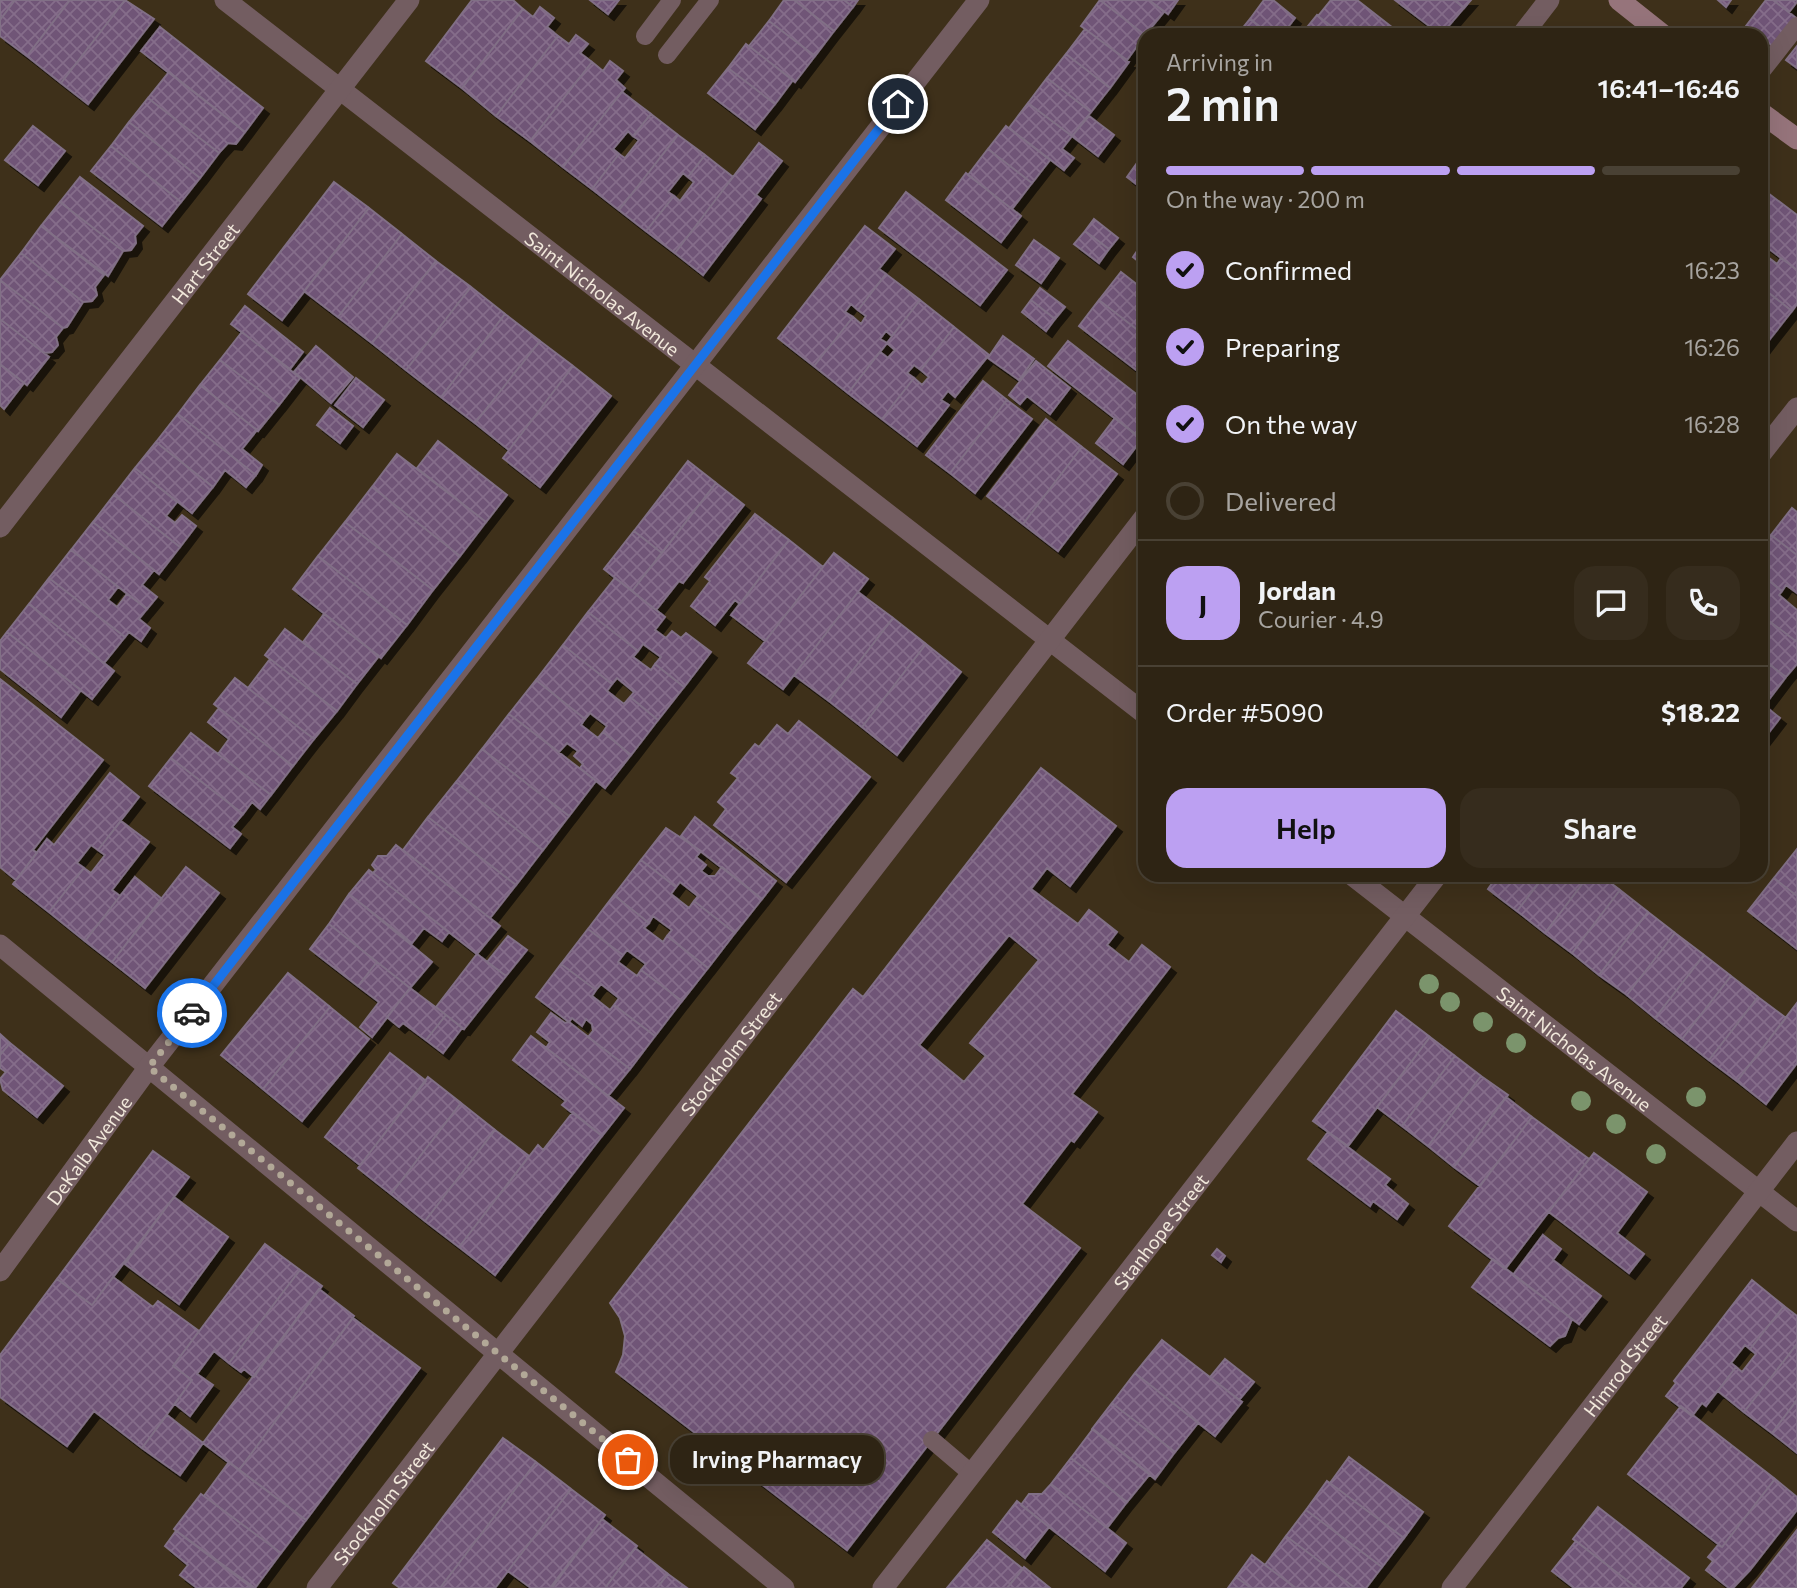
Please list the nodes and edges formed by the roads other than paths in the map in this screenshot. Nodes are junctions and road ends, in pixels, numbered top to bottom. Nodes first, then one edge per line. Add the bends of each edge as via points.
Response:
1 (225, 0) edge
2 (409, 0) edge
3 (673, 0) edge
4 (710, 0) edge
5 (979, 0) edge
6 (1549, 0) edge
7 (1619, 0) edge
8 (1797, 26) edge
9 (1527, 28) edge
10 (1654, 28) edge
11 (645, 36) dead end
12 (667, 55) dead end
13 (1768, 63) edge
14 (340, 89) junction
15 (1768, 117) edge
16 (1797, 139) edge
17 (694, 365) junction
18 (1797, 408) edge
19 (1768, 445) edge
20 (1138, 526) edge
21 (0, 527) edge
22 (1049, 639) junction
23 (1138, 708) edge
24 (1361, 882) edge
25 (1431, 882) edge
26 (1404, 916) junction
27 (0, 945) edge
28 (149, 1067) junction
29 (1797, 1142) edge
30 (1759, 1192) junction
31 (1797, 1222) edge
32 (0, 1271) edge
33 (497, 1353) junction
34 (932, 1440) dead end
35 (972, 1474) junction
36 (317, 1588) edge
37 (784, 1588) edge
38 (883, 1588) edge
39 (1452, 1588) edge

1 - 14 street, Saint Nicholas Avenue
2 - 14 street, Hart Street
3 - 11 lane
4 - 12 lane
5 - 17 street, DeKalb Avenue
6 - 9 street
7 - 10 main road
8 - 13 lane
14 - 17 street, Saint Nicholas Avenue
14 - 21 street, Hart Street
15 - 16 main road
17 - 22 street, Saint Nicholas Avenue
17 - 28 street, DeKalb Avenue
18 - 19 street
20 - 22 street, Stockholm Street
22 - 23 street, Saint Nicholas Avenue
22 - 33 street, Stockholm Street
24 - 26 street, Saint Nicholas Avenue
25 - 26 street, Stanhope Street
26 - 30 street, Saint Nicholas Avenue
26 - 35 street, Stanhope Street
27 - 28 street
28 - 32 street, DeKalb Avenue
28 - 33 street
29 - 30 street, Himrod Street
30 - 31 street, Saint Nicholas Avenue
30 - 39 street, Himrod Street
33 - 36 street, Stockholm Street
33 - 37 street
34 - 35 lane
35 - 38 street, Stanhope Street

